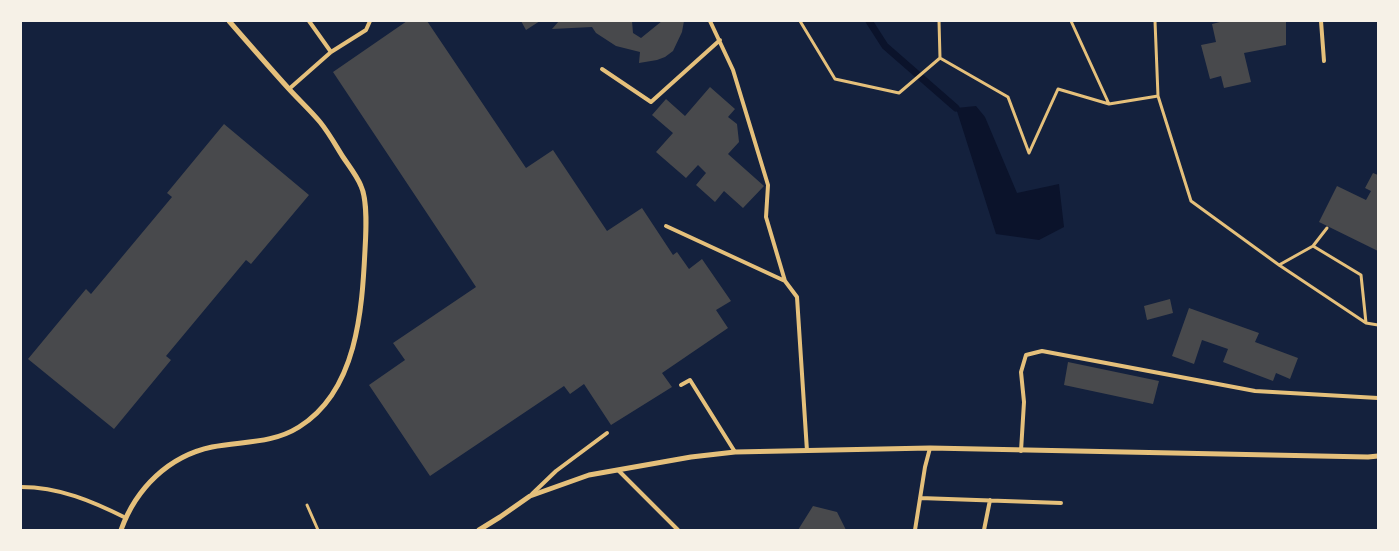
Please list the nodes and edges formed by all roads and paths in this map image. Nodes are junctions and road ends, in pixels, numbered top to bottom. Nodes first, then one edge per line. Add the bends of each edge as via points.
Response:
1 (229, 21) edge
2 (309, 21) edge
3 (370, 21) edge
4 (710, 21) edge
5 (800, 21) edge
6 (940, 21) edge
7 (1071, 21) edge
8 (1155, 21) edge
9 (1321, 21) edge
10 (720, 40) junction
11 (331, 52) junction
12 (940, 58) junction
13 (1324, 61) dead end
14 (602, 69) dead end
15 (289, 89) junction
16 (1158, 96) junction
17 (1109, 104) junction
18 (666, 226) dead end
19 (1327, 228) dead end
20 (1313, 246) junction
21 (1279, 265) junction
22 (784, 281) junction
23 (1366, 323) junction
24 (1378, 325) edge
25 (681, 385) dead end
26 (1378, 398) edge
27 (608, 433) dead end
28 (930, 448) junction
29 (806, 450) junction
30 (1021, 451) junction
31 (735, 452) junction
32 (1378, 456) edge
33 (617, 470) junction
34 (21, 487) edge
35 (530, 496) junction
36 (920, 498) junction
37 (990, 500) junction
38 (1061, 503) dead end
39 (308, 504) dead end
40 (126, 518) junction
41 (121, 530) edge
42 (318, 530) edge
43 (479, 530) edge
44 (678, 530) edge
45 (915, 530) edge
46 (984, 530) edge

1 - 15 street
2 - 11 lane
3 - 11 lane via 366,30
4 - 10 lane
5 - 12 path via 834,79 899,92
6 - 12 path
7 - 17 path
8 - 16 path
9 - 13 lane
10 - 14 lane via 650,102
10 - 22 lane via 733,70 768,185 766,217
11 - 15 lane
12 - 17 path via 1008,97 1029,153 1058,89
15 - 40 street via 321,123 362,187 367,220 364,288 351,354 337,386 320,409 300,427 268,440 213,447 179,458 149,482
16 - 17 path
16 - 21 path via 1191,202
18 - 22 lane
19 - 20 path
20 - 21 path
20 - 23 path via 1361,275
21 - 23 path
22 - 29 lane via 797,297
23 - 24 path
25 - 31 lane via 690,380
26 - 30 lane via 1255,391 1042,351 1026,355 1021,372 1024,402
27 - 35 lane
28 - 29 street
28 - 30 street
28 - 36 lane
29 - 31 street
30 - 32 street
31 - 33 street
33 - 35 street via 589,474
33 - 44 lane
34 - 40 lane via 56,490
35 - 43 street
36 - 37 lane
36 - 45 lane
37 - 38 lane
37 - 46 lane
39 - 42 path
40 - 41 street

